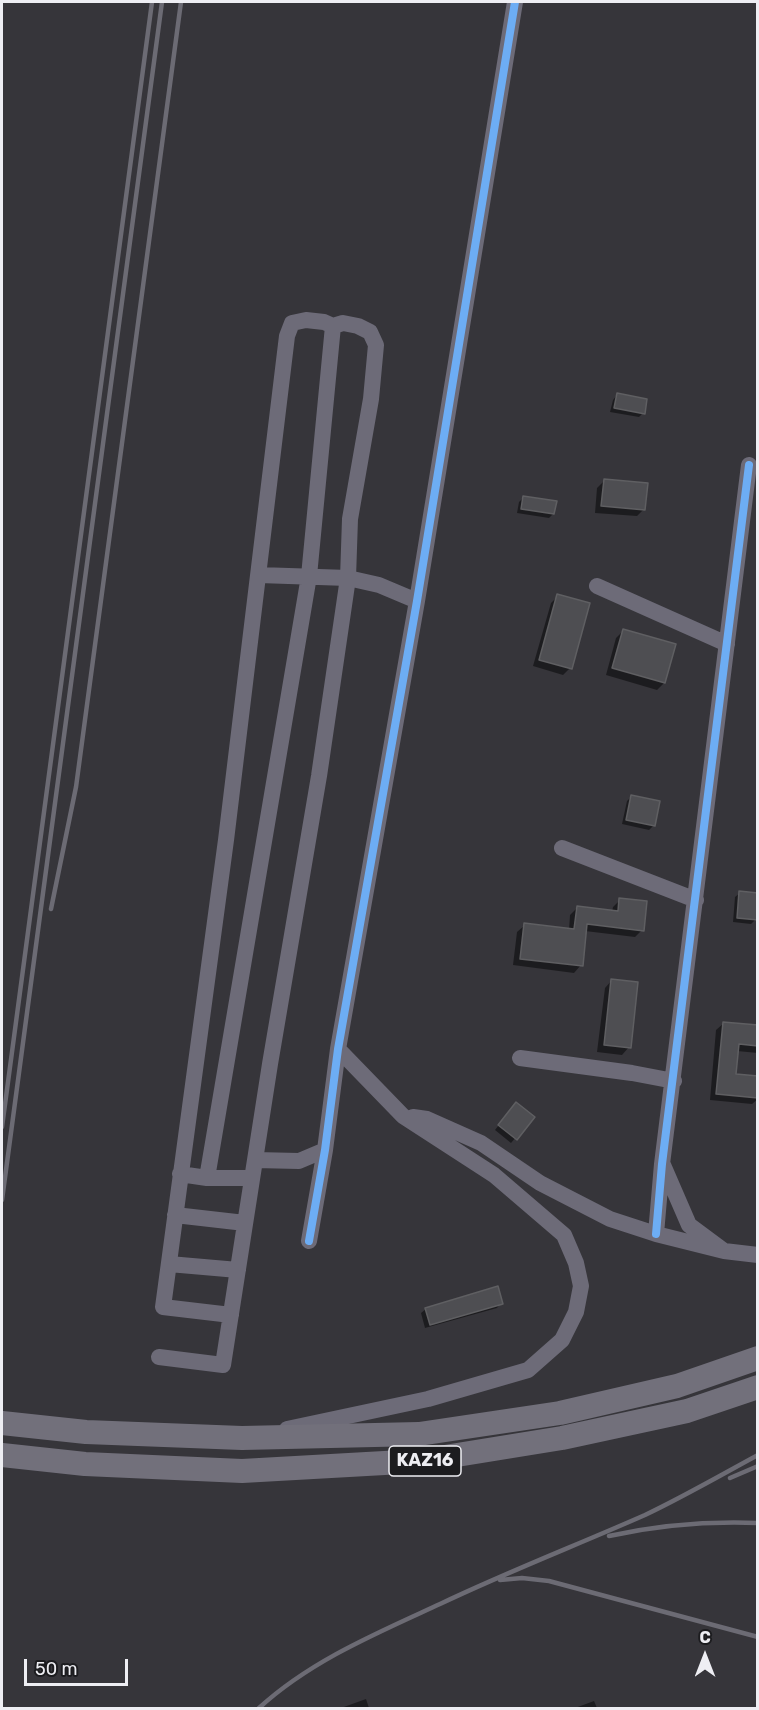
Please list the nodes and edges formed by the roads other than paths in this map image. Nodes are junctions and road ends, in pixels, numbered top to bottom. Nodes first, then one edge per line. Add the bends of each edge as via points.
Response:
1 (514, 2) edge
2 (333, 326) junction
3 (748, 465) dead end
4 (259, 575) junction
5 (309, 576) junction
6 (348, 578) junction
7 (597, 586) dead end
8 (417, 601) junction
9 (727, 644) junction
10 (562, 848) dead end
11 (696, 900) junction
12 (338, 1049) junction
13 (520, 1058) dead end
14 (674, 1081) junction
15 (403, 1116) junction
16 (325, 1150) junction
17 (255, 1160) junction
18 (662, 1164) junction
19 (180, 1174) junction
20 (207, 1178) junction
21 (252, 1178) junction
22 (175, 1215) junction
23 (245, 1223) junction
24 (656, 1234) junction
25 (309, 1240) dead end
26 (724, 1251) junction
27 (758, 1255) edge
28 (169, 1263) junction
29 (238, 1270) junction
30 (231, 1315) junction
31 (159, 1357) dead end
32 (758, 1358) edge
33 (758, 1387) edge
34 (2, 1423) edge
35 (242, 1438) junction
36 (2, 1455) edge

1 - 8 street
2 - 4 street via 306,320 292,323 287,336
2 - 5 street
2 - 6 street via 358,326 370,333 376,345 351,519
3 - 9 street
4 - 5 street
4 - 19 street
5 - 6 street
5 - 20 street
6 - 8 street via 379,585
6 - 17 street
7 - 9 street
8 - 12 street
9 - 11 street
10 - 11 street
11 - 14 street
12 - 15 street
12 - 16 street
13 - 14 street
14 - 18 street
15 - 24 street via 427,1119 481,1143 540,1183 610,1219
15 - 35 street via 494,1175 564,1234 581,1286 576,1312 562,1340 528,1370 428,1399
16 - 17 street via 299,1161
16 - 25 street
17 - 21 street
18 - 24 street
18 - 26 street via 689,1225
19 - 20 street
19 - 22 street
20 - 21 street
21 - 23 street
22 - 23 street
22 - 28 street
23 - 29 street
24 - 26 street
26 - 27 street
28 - 29 street
28 - 30 street via 163,1307
29 - 30 street
30 - 31 street via 223,1365
32 - 35 highway, KAZ16 via 677,1386 560,1413 419,1434
33 - 36 highway, KAZ16 via 687,1411 562,1438 420,1461 242,1471 85,1464
34 - 35 highway, KAZ16 via 86,1432

